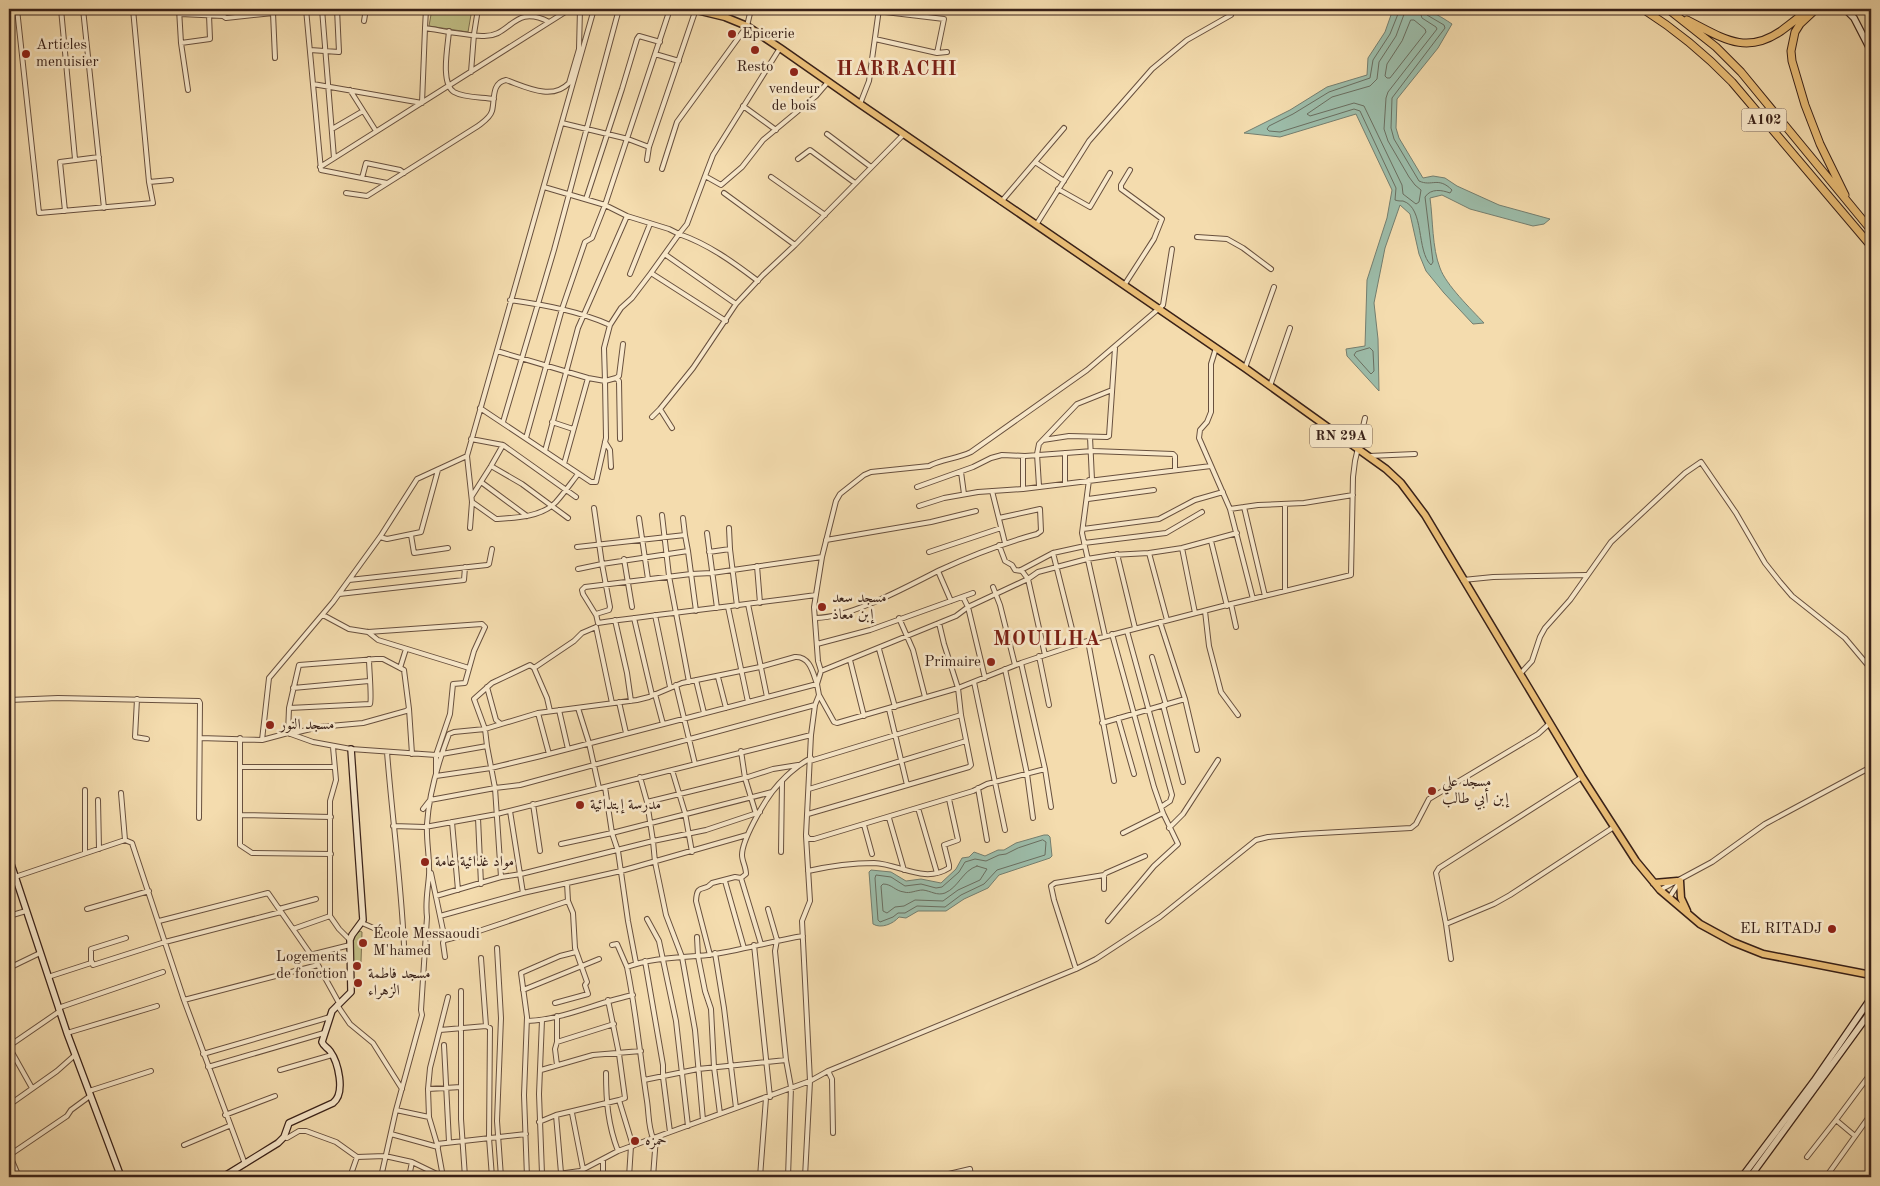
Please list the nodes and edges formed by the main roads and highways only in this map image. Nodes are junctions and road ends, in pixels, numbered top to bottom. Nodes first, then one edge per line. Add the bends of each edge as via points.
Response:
1 (694, 9) edge
2 (1644, 9) edge
3 (1668, 9) edge
4 (1808, 9) edge
5 (1816, 9) edge
6 (705, 10) edge
7 (1676, 14) junction
8 (1846, 200) junction
9 (1871, 230) edge
10 (1871, 246) edge
11 (1654, 883) junction
12 (1688, 914) junction
13 (1871, 970) edge
14 (1859, 972) junction
15 (1871, 975) edge

1 - 6 main road, RN 29A
2 - 10 highway, A102 via 1708,57 1732,82
3 - 7 highway, A102
4 - 7 highway via 1770,38 1753,44 1735,41
5 - 8 highway via 1795,32 1792,61 1817,136
6 - 11 main road, RN 29A via 747,26 780,48 1245,368 1369,456 1401,484 1425,515 1582,777 1636,861
7 - 8 highway, A102 via 1741,72
8 - 9 highway, A102
11 - 12 main road, RN 29A
11 - 12 main road via 1680,880 1681,898
12 - 14 main road, RN 29A via 1730,940 1763,954
13 - 14 main road, RN 29A
14 - 15 main road, RN 29A

